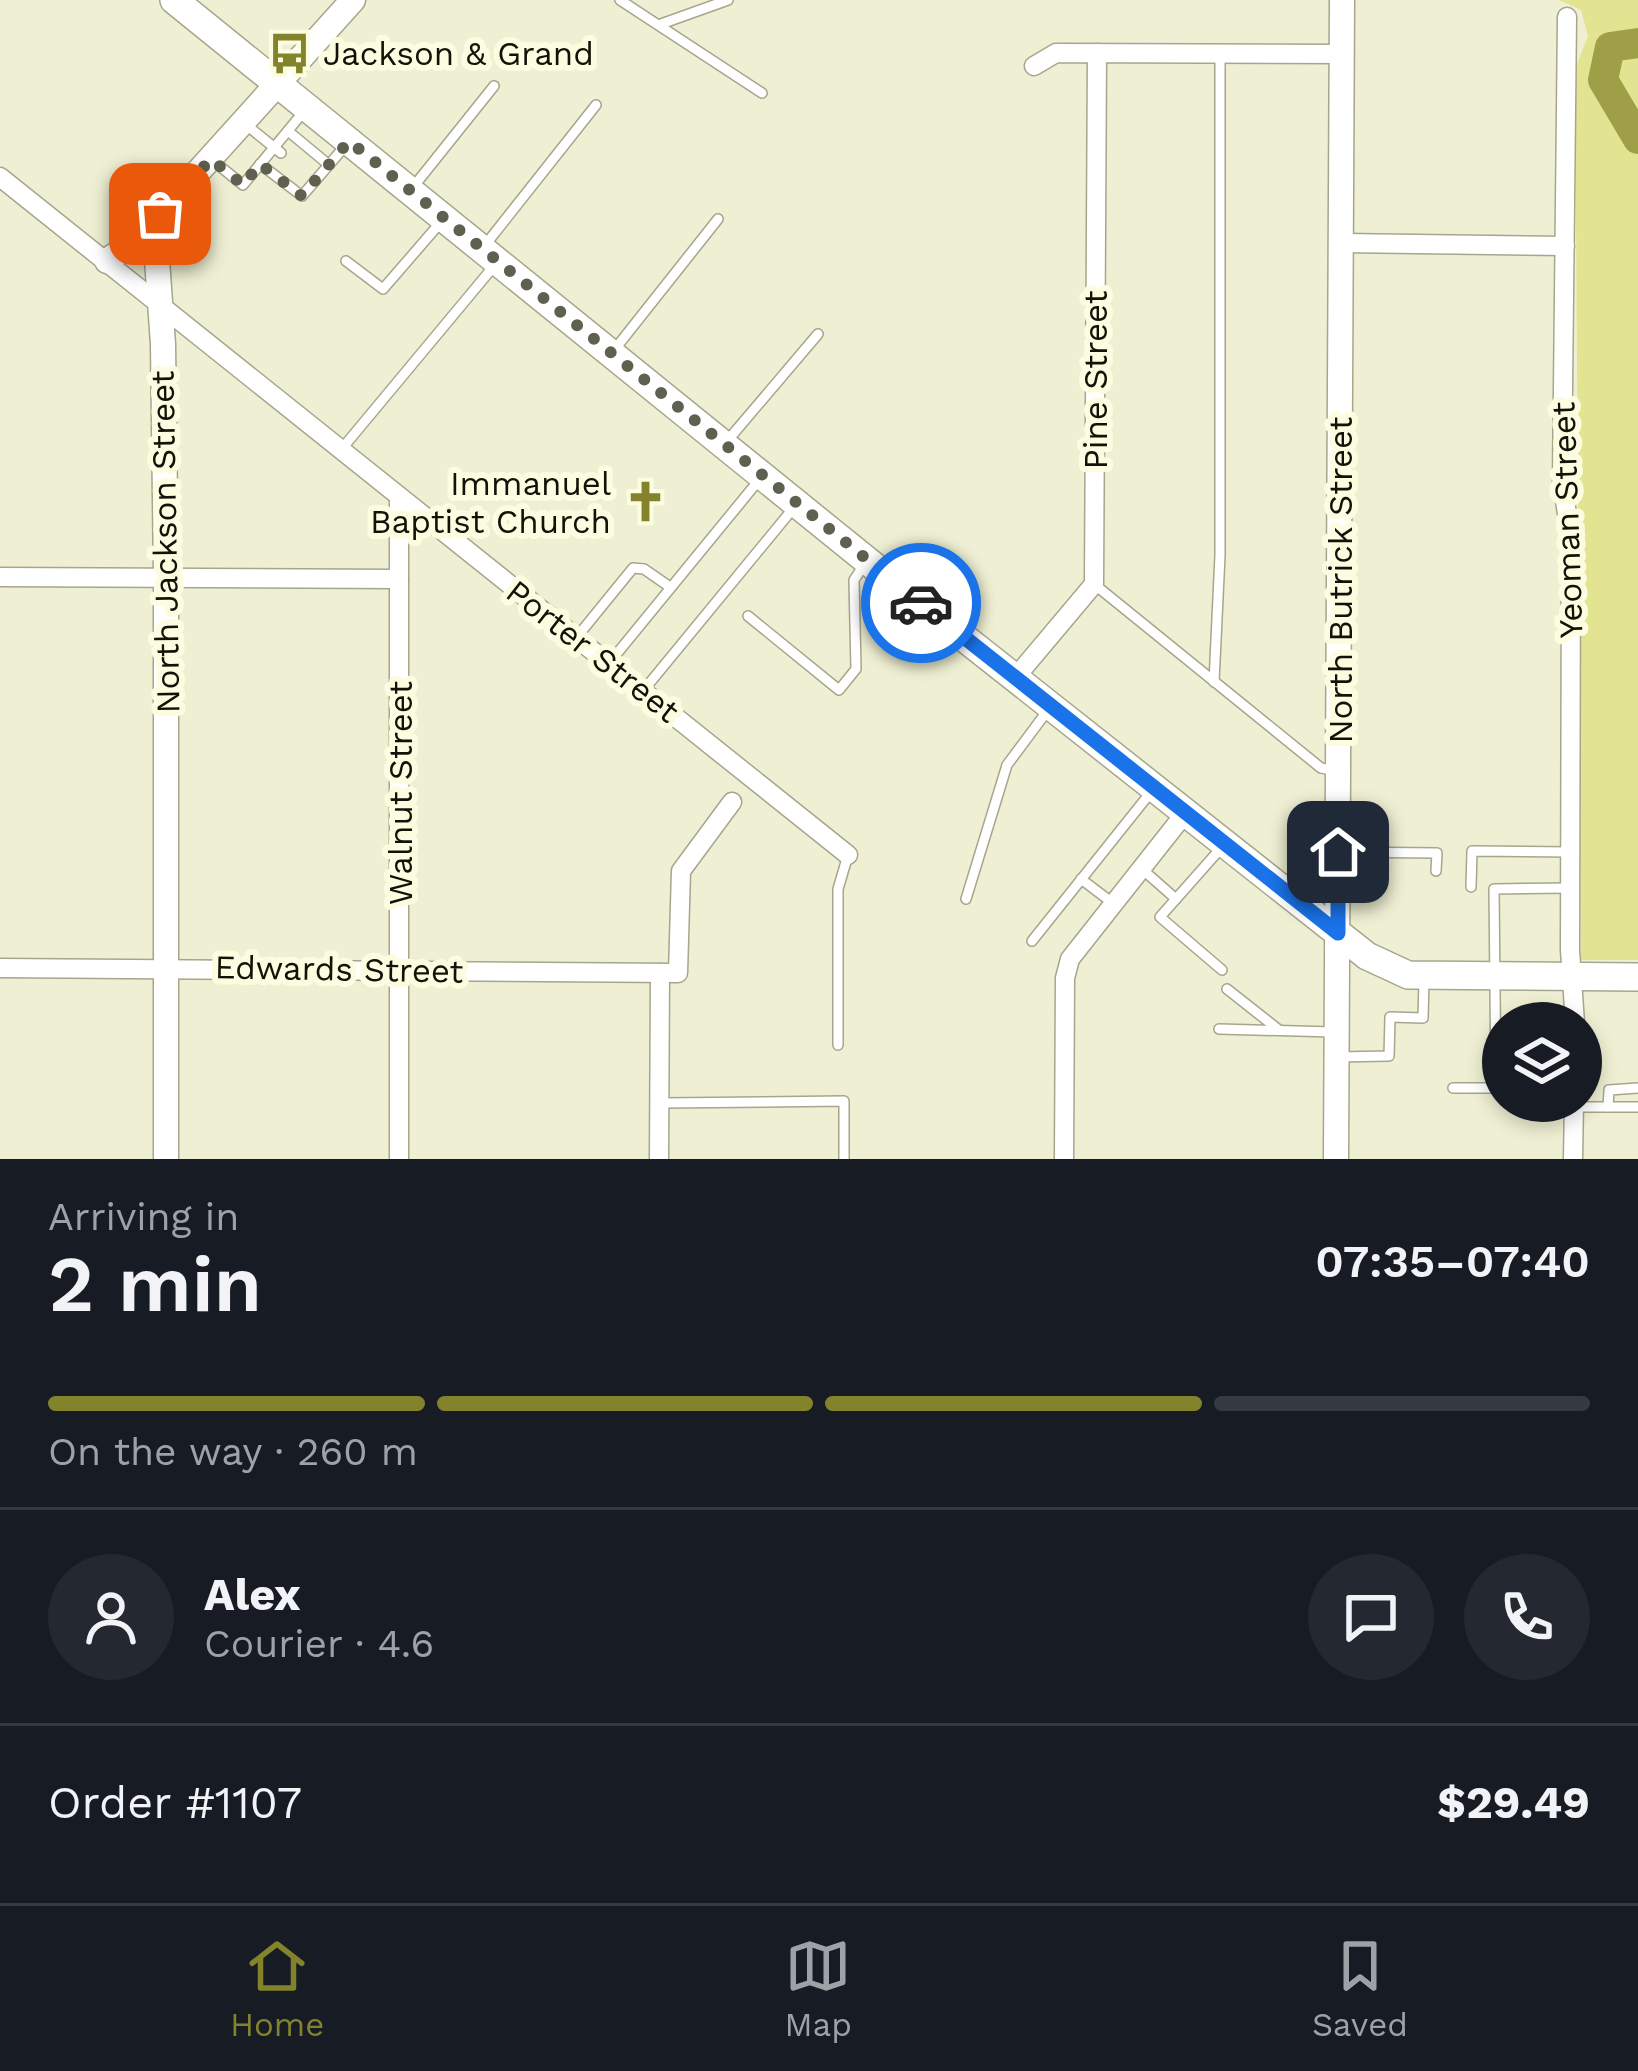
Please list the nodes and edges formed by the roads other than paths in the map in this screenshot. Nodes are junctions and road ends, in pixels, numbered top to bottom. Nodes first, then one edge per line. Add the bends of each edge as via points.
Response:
1 (174, 0) edge
2 (353, 0) edge
3 (620, 0) edge
4 (728, 0) edge
5 (1342, 0) edge
6 (1568, 17) dead end
7 (661, 24) junction
8 (1096, 53) junction
9 (1220, 53) junction
10 (1342, 54) junction
11 (1034, 66) dead end
12 (279, 84) junction
13 (494, 86) dead end
14 (762, 93) dead end
15 (596, 105) dead end
16 (308, 107) junction
17 (244, 123) junction
18 (288, 130) junction
19 (349, 141) junction
20 (278, 150) junction
21 (211, 159) junction
22 (260, 164) junction
23 (329, 164) junction
24 (303, 170) dead end
25 (0, 177) edge
26 (316, 180) junction
27 (410, 190) junction
28 (160, 214) junction
29 (445, 218) junction
30 (718, 219) dead end
31 (1342, 243) junction
32 (1565, 246) junction
33 (490, 255) junction
34 (107, 261) junction
35 (346, 261) dead end
36 (158, 303) junction
37 (818, 334) dead end
38 (612, 353) junction
39 (724, 444) junction
40 (340, 451) junction
41 (763, 476) junction
42 (399, 499) junction
43 (797, 504) junction
44 (867, 560) junction
45 (0, 577) edge
46 (166, 578) junction
47 (399, 579) junction
48 (1094, 584) junction
49 (670, 587) junction
50 (748, 616) dead end
51 (576, 638) junction
52 (608, 664) junction
53 (1015, 678) junction
54 (1214, 682) junction
55 (643, 691) junction
56 (1051, 706) junction
57 (1339, 771) junction
58 (1154, 788) junction
59 (732, 802) dead end
60 (1186, 812) junction
61 (1226, 843) junction
62 (1338, 852) junction
63 (1571, 852) junction
64 (848, 855) joint
65 (1142, 869) junction
66 (1436, 871) dead end
67 (1082, 879) junction
68 (1472, 887) dead end
69 (1571, 888) junction
70 (966, 899) dead end
71 (1176, 899) junction
72 (1114, 904) junction
73 (1338, 933) junction
74 (1032, 941) dead end
75 (168, 967) junction
76 (0, 968) edge
77 (401, 969) junction
78 (1222, 970) dead end
79 (669, 973) junction
80 (1424, 975) junction
81 (1494, 976) junction
82 (1573, 976) junction
83 (1638, 976) edge
84 (1227, 989) dead end
85 (1495, 1002) edge
86 (1574, 1002) edge
87 (1219, 1029) dead end
88 (1279, 1030) junction
89 (1337, 1044) junction
90 (838, 1045) dead end
91 (1453, 1088) dead end
92 (1638, 1088) edge
93 (1482, 1090) edge
94 (659, 1103) junction
95 (1602, 1106) edge
96 (1608, 1107) junction
97 (1638, 1107) edge
98 (1574, 1122) edge
99 (166, 1159) edge
100 (399, 1159) edge
101 (659, 1159) edge
102 (844, 1159) edge
103 (1064, 1159) edge
104 (1336, 1159) edge
105 (1573, 1159) edge

1 - 12 main road
2 - 12 street
3 - 7 lane
4 - 7 lane
5 - 10 street, North Butrick Street
6 - 32 street, Yeoman Street
7 - 14 lane
8 - 9 street
8 - 11 street via 1056,52
8 - 48 street, Pine Street
9 - 10 street
9 - 54 lane
10 - 31 street, North Butrick Street
12 - 16 main road
12 - 17 street
13 - 27 lane
15 - 33 lane
16 - 18 lane
16 - 19 main road
17 - 20 lane
17 - 21 street
18 - 20 lane
18 - 23 lane
19 - 23 lane
19 - 27 main road
20 - 22 lane
21 - 22 lane via 243,185
21 - 28 street
22 - 26 lane via 302,196
23 - 26 lane
24 - 26 lane
25 - 34 street, Porter Street
27 - 29 main road
28 - 34 street
28 - 36 street, North Jackson Street
29 - 33 main road
29 - 35 lane via 383,289
30 - 38 lane
31 - 32 street
31 - 57 street, North Butrick Street
32 - 63 street, Yeoman Street
33 - 38 main road
33 - 40 lane
34 - 36 street, Porter Street
36 - 40 street, Porter Street
36 - 46 street, North Jackson Street
37 - 39 lane
38 - 39 main road
39 - 41 main road
40 - 42 street, Porter Street
41 - 43 main road
41 - 49 lane
42 - 47 street, Walnut Street
42 - 51 street, Porter Street
43 - 44 main road
43 - 55 lane
44 - 50 lane via 854,580 856,668 839,690
44 - 53 main road
45 - 46 street
46 - 47 street
46 - 75 street, North Jackson Street
47 - 77 street, Walnut Street
48 - 53 street
48 - 54 lane
49 - 51 lane via 633,568
49 - 52 lane
51 - 52 street, Porter Street
52 - 55 street, Porter Street
53 - 56 main road
54 - 57 lane via 1321,768
55 - 64 street, Porter Street
56 - 58 main road
56 - 70 lane via 1007,765
57 - 62 street, North Butrick Street
58 - 60 main road
58 - 67 lane
59 - 79 street via 681,871
60 - 61 main road
60 - 65 street
61 - 71 lane
61 - 73 main road
62 - 66 lane via 1437,853
62 - 73 street, North Butrick Street
63 - 68 lane via 1472,850
63 - 69 street, Yeoman Street
64 - 90 lane via 838,889
65 - 71 lane
65 - 72 street
67 - 72 lane
67 - 74 lane
69 - 81 lane via 1494,889
69 - 82 street, Yeoman Street
71 - 78 lane via 1160,916
72 - 103 street via 1070,959 1065,979
73 - 80 main road via 1389,969
73 - 89 street, North Butrick Street
75 - 76 street, Edwards Street
75 - 77 street, Edwards Street
75 - 99 street, North Jackson Street
77 - 79 street, Edwards Street
77 - 100 street, Walnut Street
79 - 94 street
80 - 81 main road
80 - 89 lane via 1423,1018 1390,1017 1389,1056
81 - 82 main road
81 - 85 lane
82 - 83 main road
82 - 86 street, Yeoman Street
84 - 88 lane
87 - 88 lane
88 - 89 lane
89 - 104 street, North Butrick Street
91 - 93 lane
92 - 96 lane via 1609,1090
94 - 101 street
94 - 102 lane via 844,1101
95 - 96 lane
96 - 97 lane
98 - 105 street

